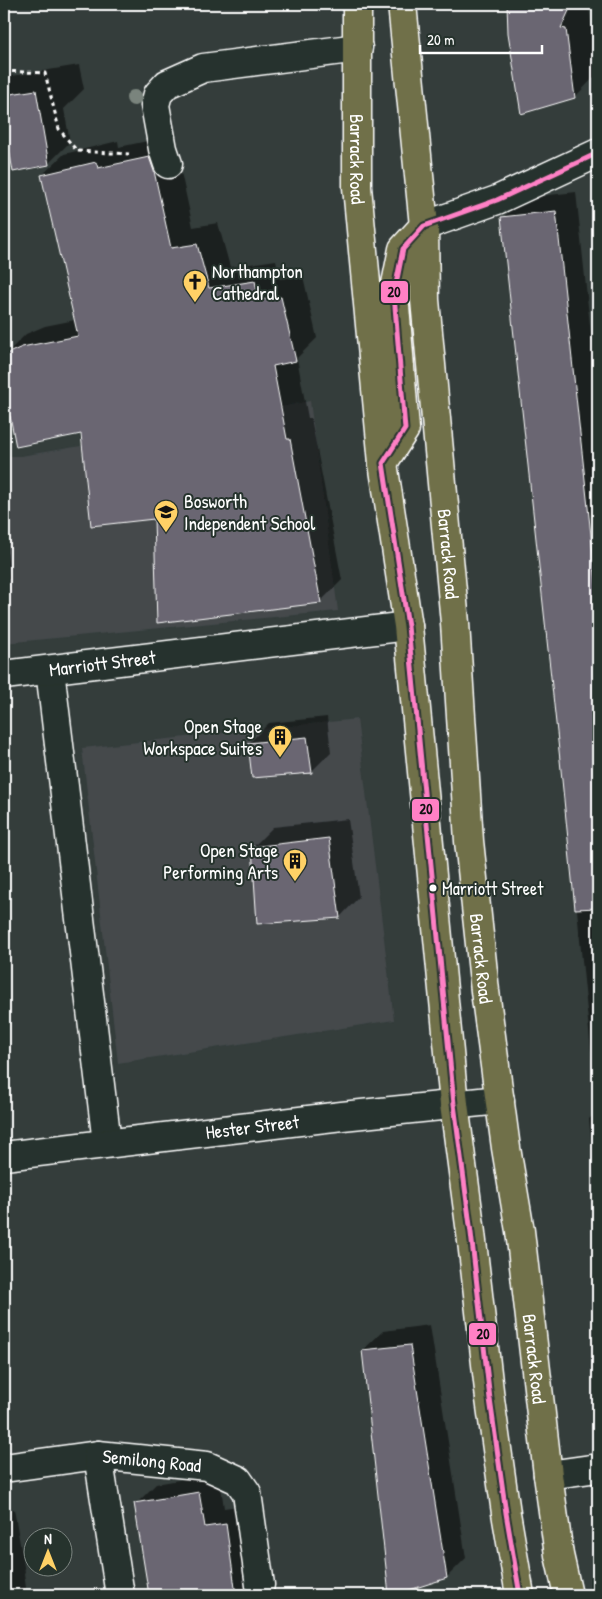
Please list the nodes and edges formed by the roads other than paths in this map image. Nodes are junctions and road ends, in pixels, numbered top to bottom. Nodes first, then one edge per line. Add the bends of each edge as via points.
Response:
1 (357, 4) edge
2 (402, 4) edge
3 (358, 48) junction
4 (598, 153) edge
5 (165, 157) road end
6 (424, 226) junction
7 (383, 463) junction
8 (408, 626) junction
9 (50, 670) junction
10 (4, 675) edge
11 (500, 1100) junction
12 (454, 1104) junction
13 (107, 1144) junction
14 (4, 1156) edge
15 (98, 1455) junction
16 (4, 1468) edge
17 (598, 1468) edge
18 (548, 1475) junction
19 (260, 1585) dead end
20 (120, 1595) edge
21 (520, 1595) edge
22 (568, 1595) edge

1 - 3 highway, Barrack Road
2 - 6 highway, Barrack Road
3 - 5 street via 203,68 167,84 158,94 156,105
3 - 7 highway, Barrack Road via 357,187
4 - 6 street via 497,200
6 - 7 highway via 403,249 394,294 405,430
6 - 11 highway, Barrack Road via 425,300 455,623 470,841
7 - 8 highway, Barrack Road
8 - 9 street, Marriott Street
8 - 12 highway, Barrack Road
9 - 10 street, Marriott Street
9 - 13 street
11 - 12 street, Hester Street
11 - 18 highway, Barrack Road via 520,1231
12 - 13 street, Hester Street
12 - 21 highway, Barrack Road via 490,1399
13 - 14 street, Hester Street
15 - 16 street
15 - 19 street, Semilong Road via 207,1466 238,1480 247,1493
15 - 20 street, Semilong Road
17 - 18 street
18 - 22 highway, Barrack Road

